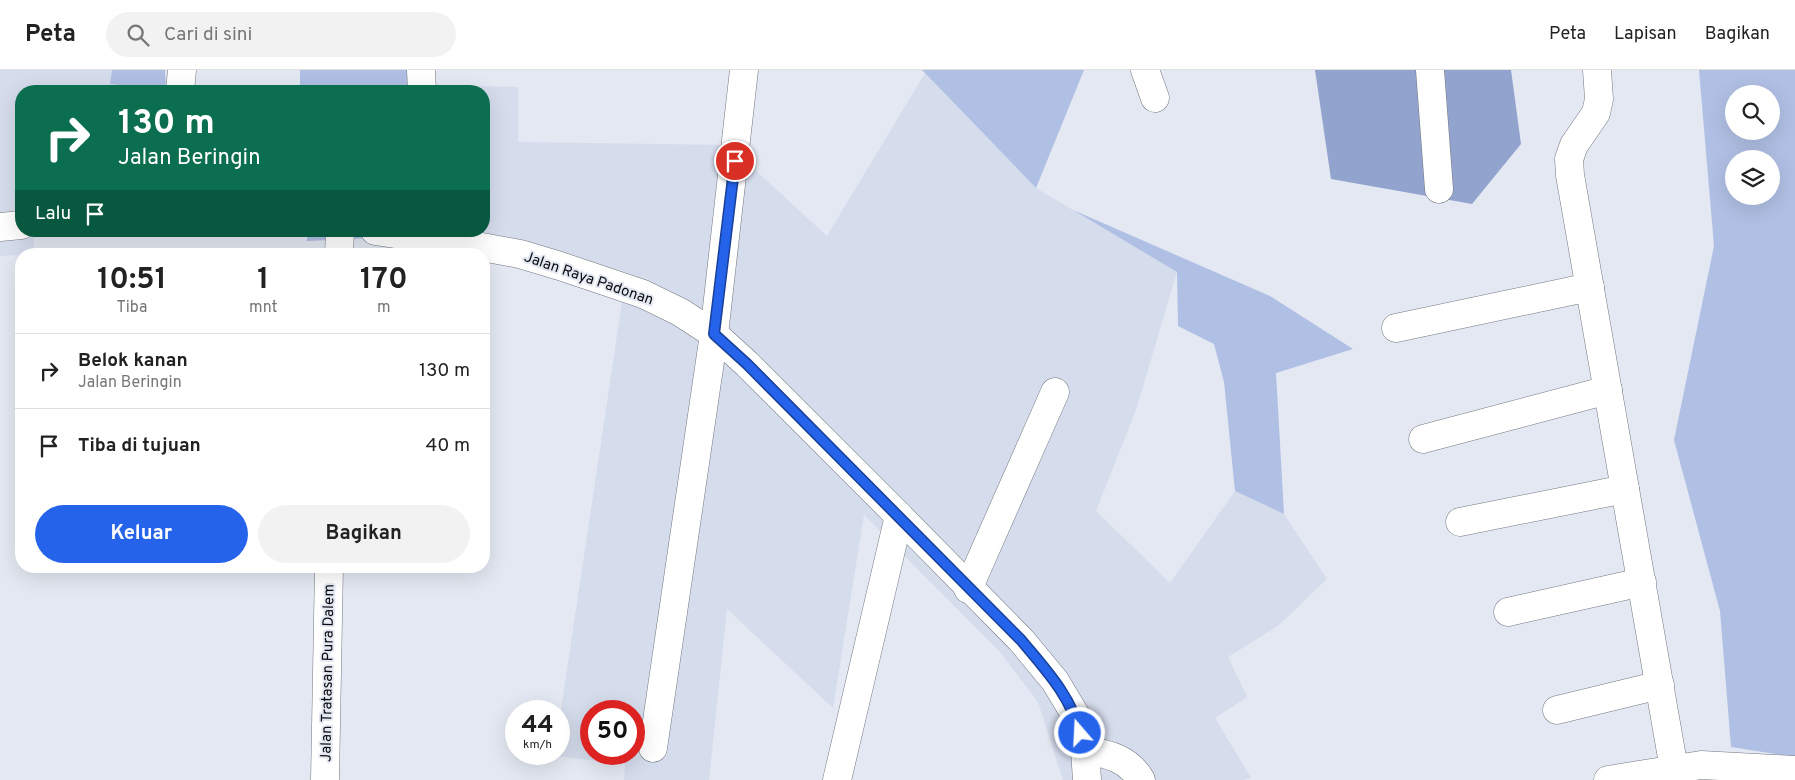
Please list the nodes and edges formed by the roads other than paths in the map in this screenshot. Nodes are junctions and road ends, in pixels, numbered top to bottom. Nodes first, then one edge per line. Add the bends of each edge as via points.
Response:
1 (182, 70) edge
2 (421, 70) edge
3 (744, 70) edge
4 (1145, 70) edge
5 (1430, 70) edge
6 (1597, 70) edge
7 (181, 85) edge
8 (422, 85) edge
9 (1155, 98) dead end
10 (1439, 189) dead end
11 (15, 225) edge
12 (0, 226) edge
13 (433, 237) edge
14 (1590, 288) junction
15 (1396, 328) dead end
16 (714, 334) junction
17 (1608, 390) junction
18 (1054, 392) dead end
19 (1423, 439) dead end
20 (1625, 489) junction
21 (899, 516) junction
22 (1460, 522) dead end
23 (329, 573) edge
24 (1642, 582) junction
25 (968, 589) junction
26 (1508, 612) dead end
27 (1660, 685) junction
28 (1557, 710) dead end
29 (653, 748) dead end
30 (1085, 750) junction
31 (1674, 769) junction
32 (1795, 770) edge
33 (1701, 773) edge
34 (325, 780) edge
35 (837, 780) edge
36 (1087, 780) edge
37 (1141, 780) edge
38 (1608, 780) edge

1 - 7 street
2 - 8 street
3 - 16 street
4 - 9 street
5 - 10 street
6 - 14 street via 1599,99 1596,113 1574,145 1569,159
11 - 12 street
13 - 16 street, Jalan Raya Padonan via 501,250 643,294
14 - 15 street
14 - 17 street
16 - 21 street, Jalan Raya Padonan
16 - 29 street
17 - 19 street
17 - 20 street
18 - 25 street
20 - 22 street
20 - 24 street
21 - 25 street, Jalan Raya Padonan
21 - 35 street
23 - 34 street, Jalan Tratasan Pura Dalem
24 - 26 street
24 - 27 street
25 - 30 street, Jalan Raya Padonan via 1021,640 1055,681 1076,716
27 - 28 street
27 - 31 street
30 - 36 street, Jalan Raya Padonan
30 - 37 street via 1123,760
31 - 33 street
31 - 38 street
32 - 33 street

